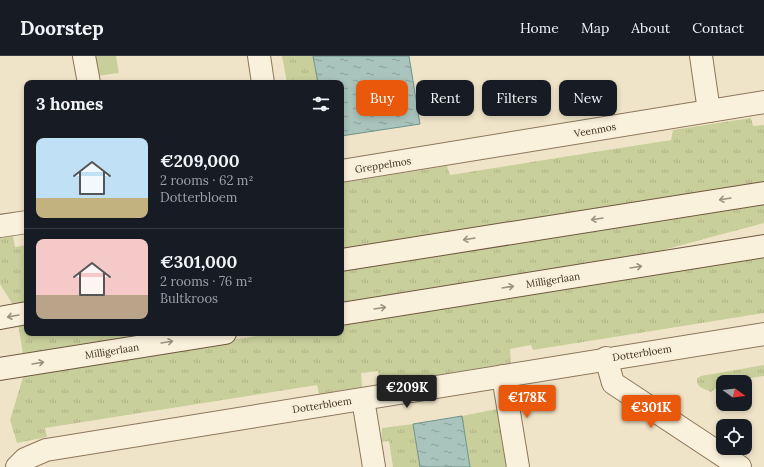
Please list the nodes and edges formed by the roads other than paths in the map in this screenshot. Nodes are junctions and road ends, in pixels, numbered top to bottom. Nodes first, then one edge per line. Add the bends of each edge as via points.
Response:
1 (84, 56) edge
2 (259, 56) edge
3 (701, 56) edge
4 (88, 80) edge
5 (263, 80) edge
6 (764, 102) edge
7 (709, 110) junction
8 (426, 158) joint
9 (344, 172) edge
10 (764, 193) edge
11 (24, 222) edge
12 (0, 226) edge
13 (764, 246) edge
14 (344, 260) edge
15 (24, 314) edge
16 (344, 314) edge
17 (0, 318) edge
18 (764, 334) edge
19 (207, 336) edge
20 (606, 358) junction
21 (0, 370) edge
22 (503, 376) junction
23 (363, 399) junction
24 (17, 467) edge
25 (374, 467) edge
26 (518, 467) edge
27 (740, 467) edge

1 - 4 street
2 - 5 street
3 - 7 street
6 - 7 street, Veenmos
7 - 8 street, Veenmos
8 - 9 street, Greppelmos
10 -> 14 street
11 - 12 street
16 -> 13 street, Milligerlaan
15 -> 17 street
18 - 20 street, Dotterbloem
21 -> 19 street, Milligerlaan
20 - 22 street, Dotterbloem
20 - 27 street via 613,384
22 - 23 street, Dotterbloem
22 - 26 street
23 - 24 street, Dotterbloem via 46,450 25,459
23 - 25 street

